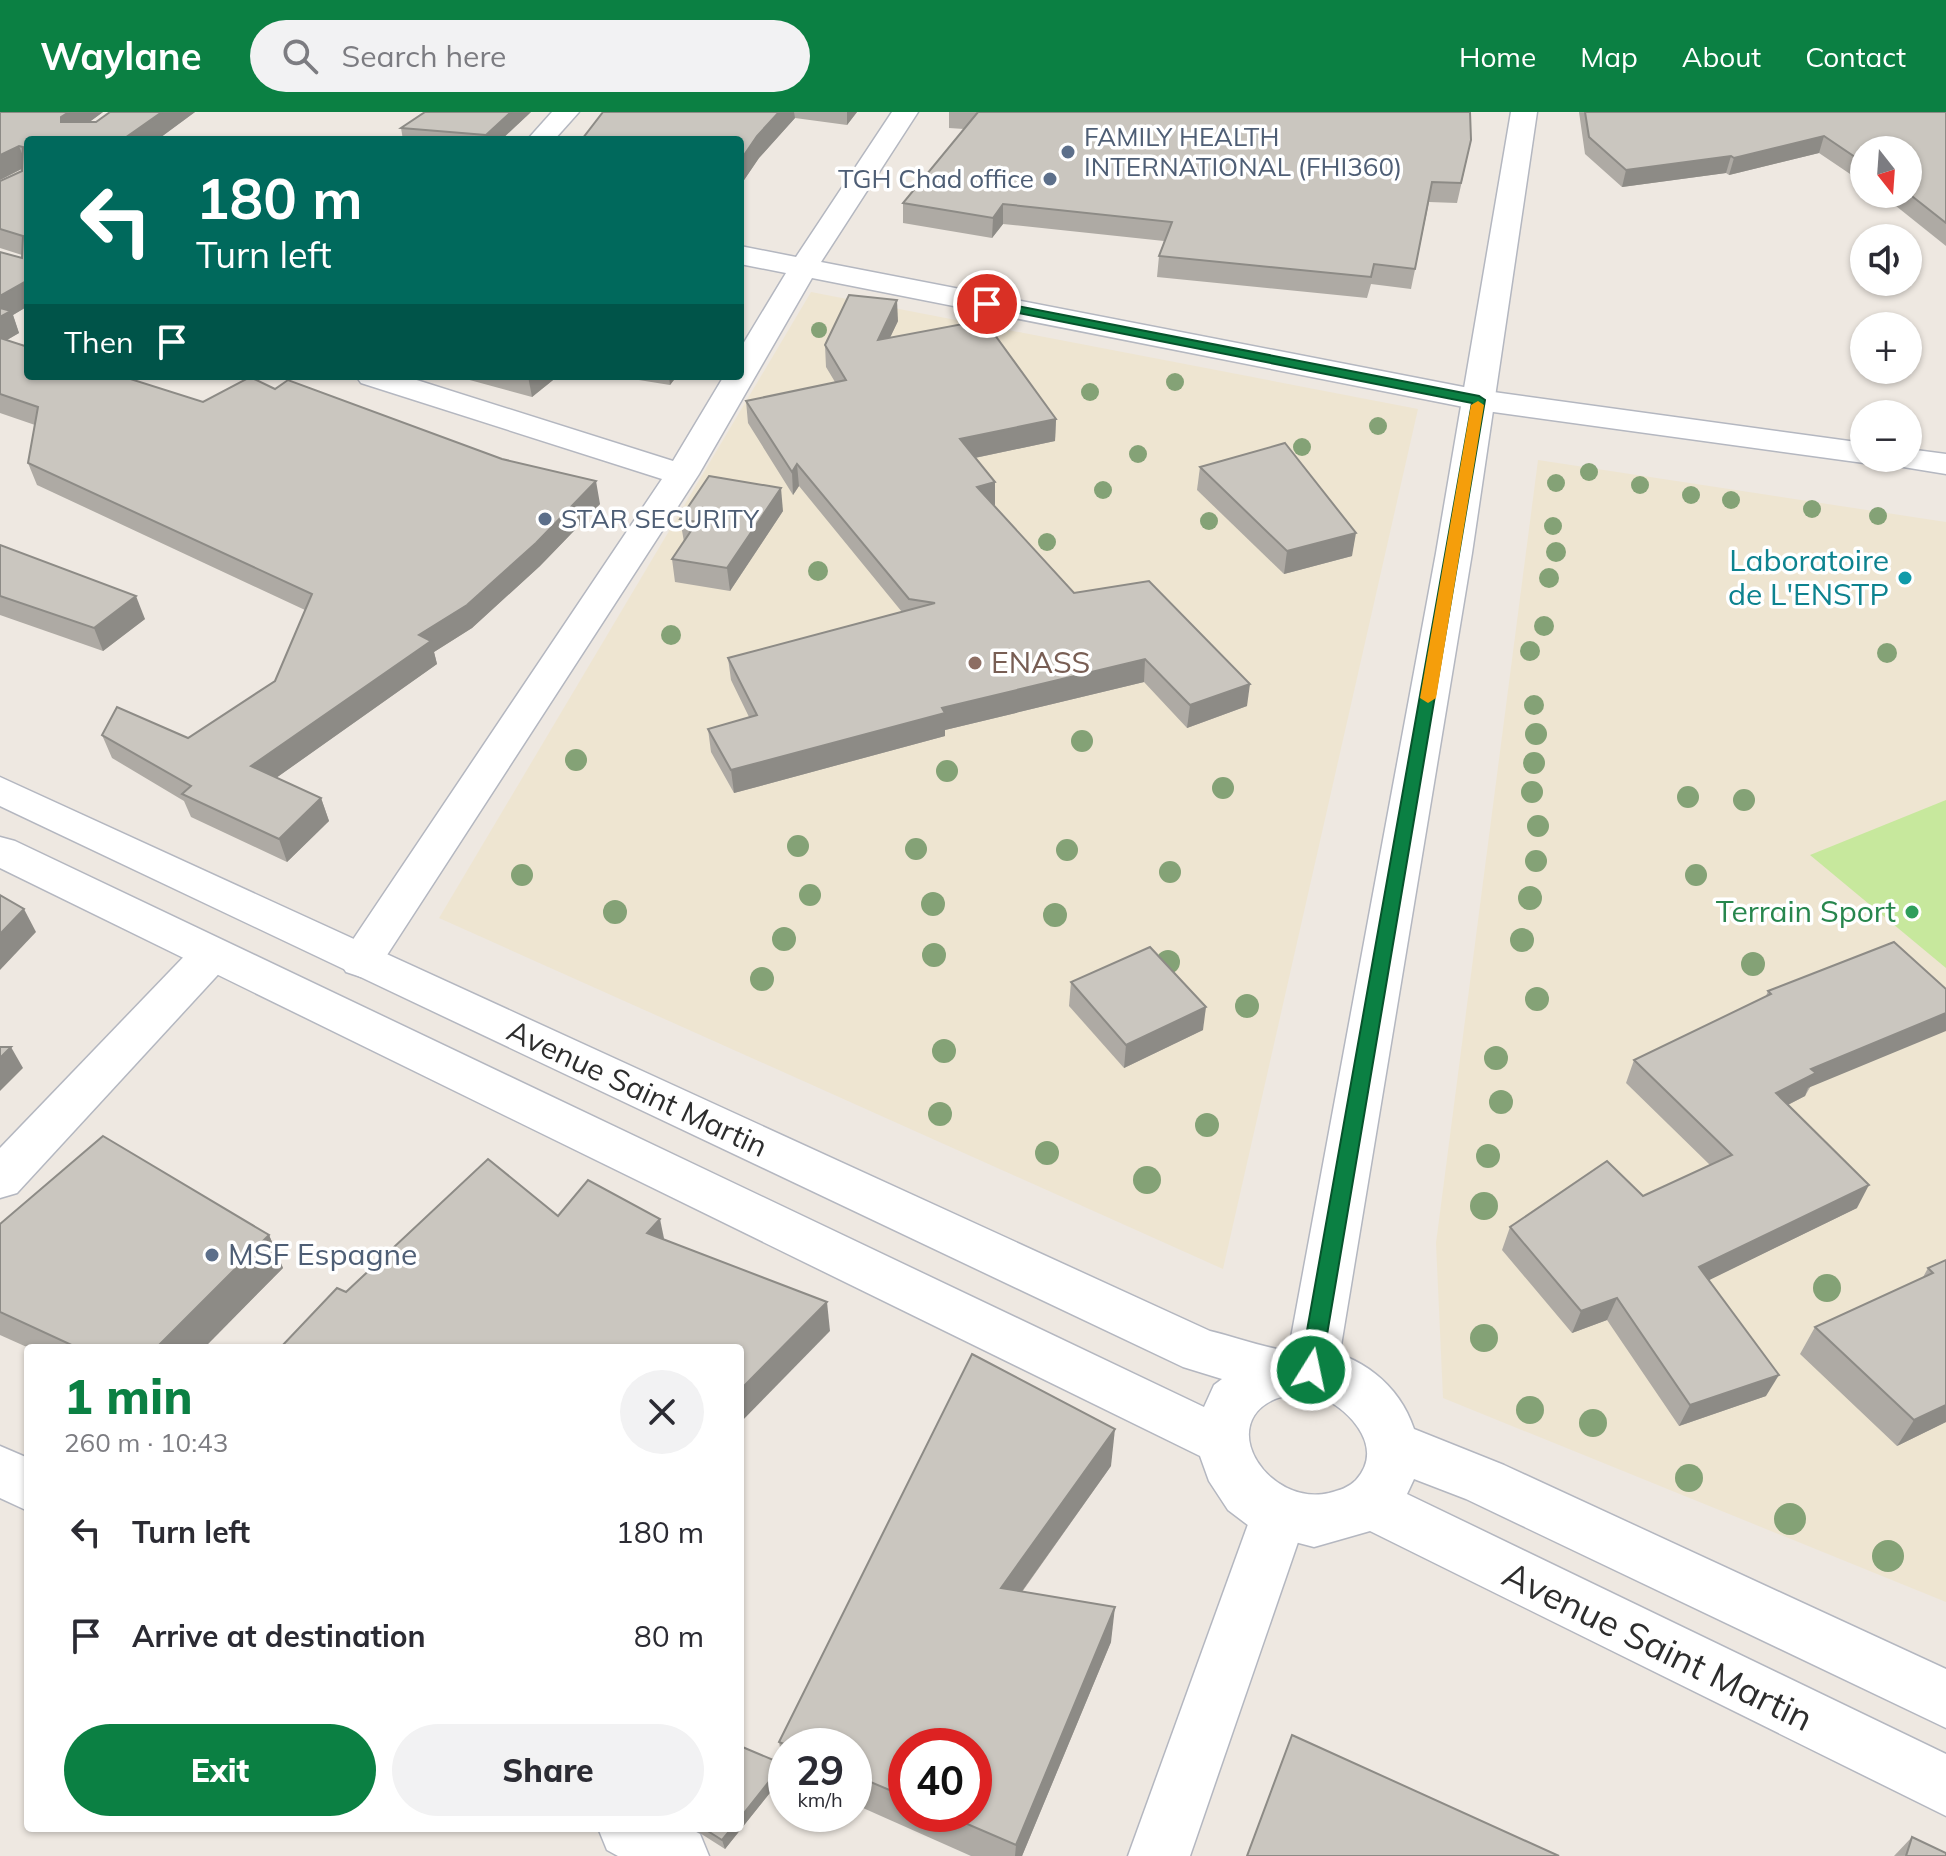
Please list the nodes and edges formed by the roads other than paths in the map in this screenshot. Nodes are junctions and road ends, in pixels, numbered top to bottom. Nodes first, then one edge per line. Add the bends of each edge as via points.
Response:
1 (566, 112) edge
2 (905, 112) edge
3 (1524, 112) edge
4 (544, 136) edge
5 (744, 256) edge
6 (803, 268) junction
7 (744, 369) edge
8 (385, 380) edge
9 (738, 380) edge
10 (1479, 400) junction
11 (1850, 451) edge
12 (1922, 461) edge
13 (1946, 464) edge
14 (682, 474) junction
15 (0, 790) edge
16 (0, 851) edge
17 (211, 955) junction
18 (361, 961) junction
19 (0, 1179) edge
20 (1296, 1371) junction
21 (1220, 1440) junction
22 (1394, 1446) junction
23 (0, 1470) edge
24 (24, 1484) edge
25 (1371, 1504) junction
26 (1279, 1516) junction
27 (1946, 1699) edge
28 (1946, 1786) edge
29 (636, 1832) edge
30 (678, 1856) edge
31 (1159, 1856) edge

1 - 4 street
2 - 6 street
3 - 10 street
5 - 6 street
6 - 7 street
6 - 10 street
8 - 14 street
9 - 14 street
10 - 11 street
10 - 20 street
12 - 13 street
14 - 18 street
15 - 18 street, Avenue Saint Martin
16 - 17 street, Avenue Saint Martin
17 - 19 street
17 - 21 street, Avenue Saint Martin
18 - 20 street, Avenue Saint Martin via 1201,1351
20 - 21 street via 1246,1386 1229,1406
20 - 22 street via 1341,1379 1365,1395 1385,1421
21 - 26 street via 1227,1468 1243,1491
22 - 25 street via 1388,1483
22 - 27 street via 1485,1482
23 - 24 street
25 - 26 street via 1340,1519 1309,1522
25 - 28 street, Avenue Saint Martin
26 - 31 street
29 - 30 street

